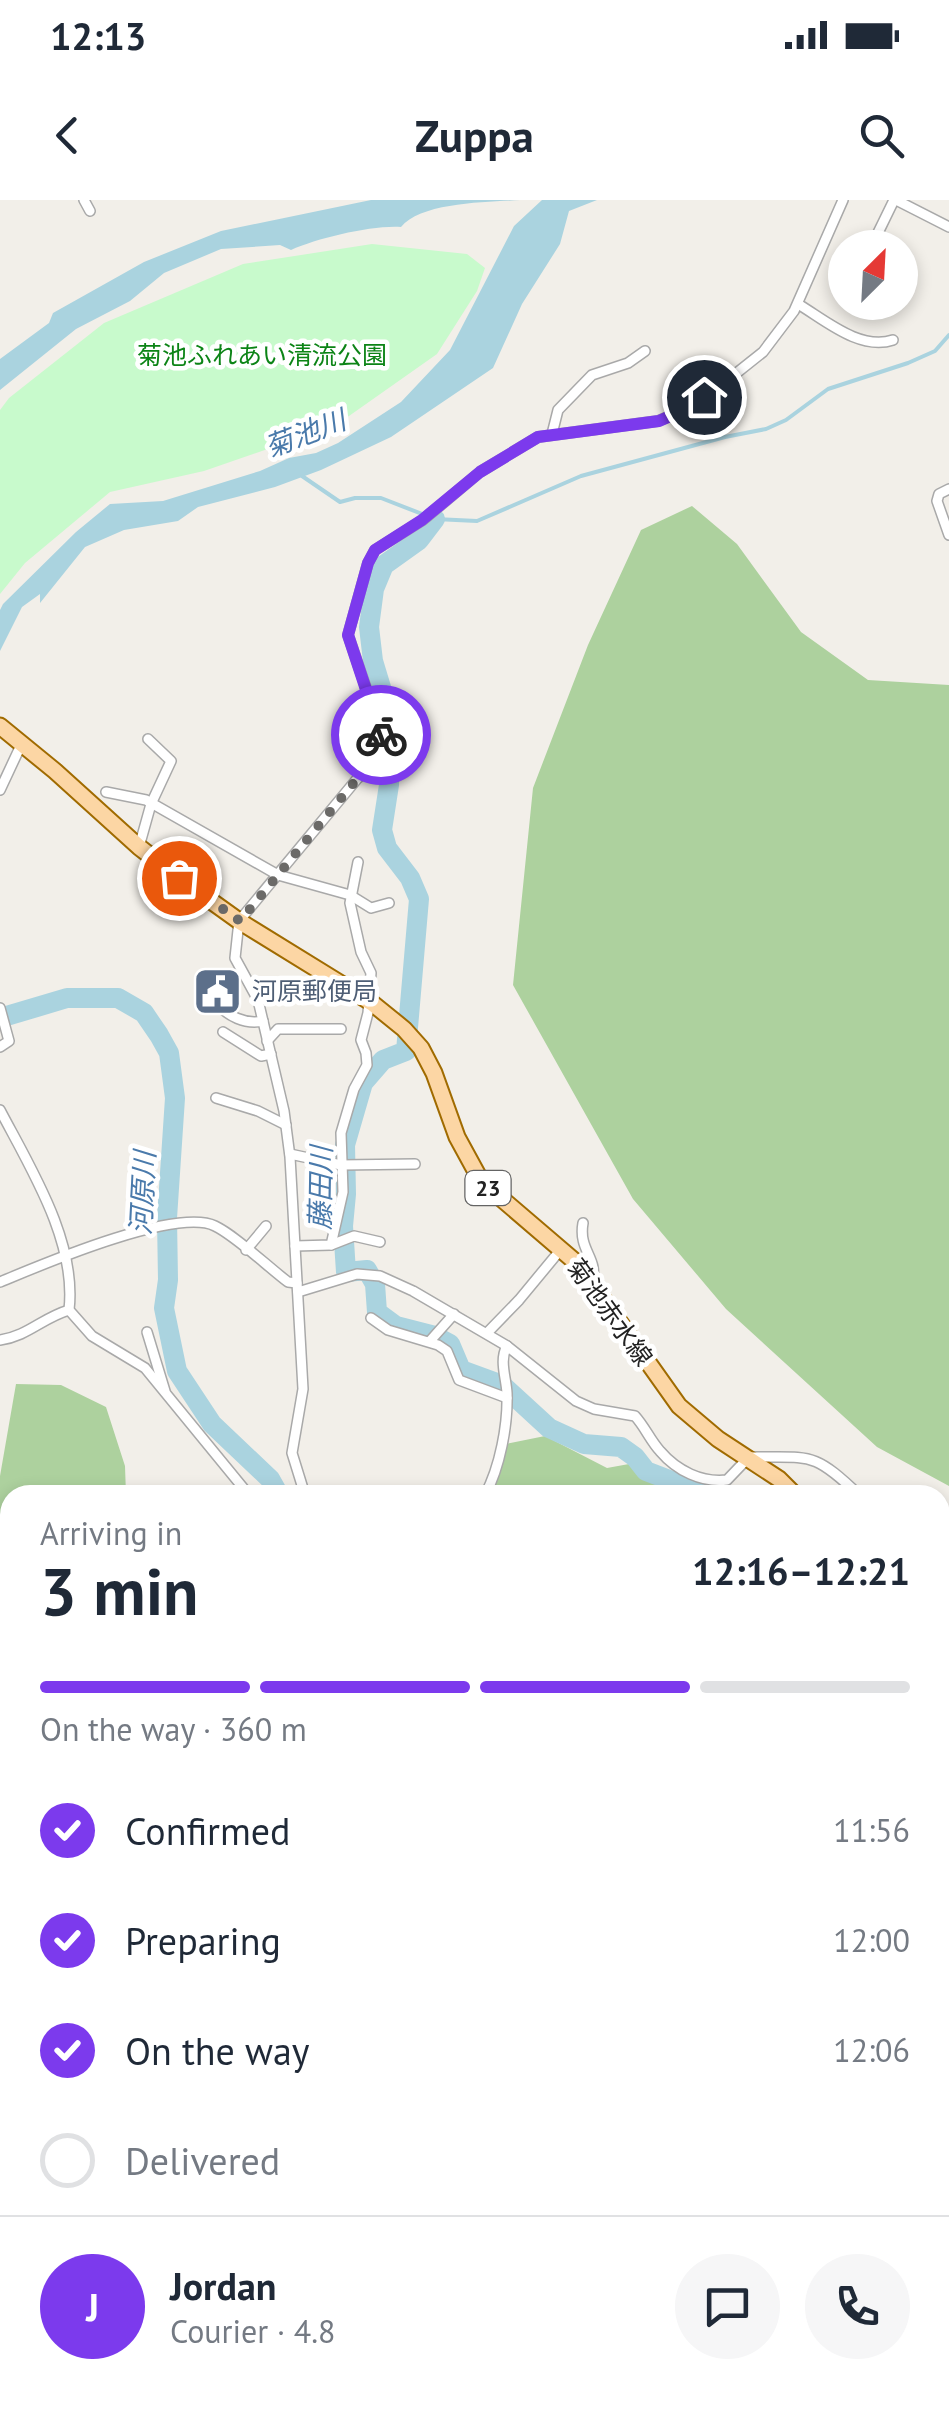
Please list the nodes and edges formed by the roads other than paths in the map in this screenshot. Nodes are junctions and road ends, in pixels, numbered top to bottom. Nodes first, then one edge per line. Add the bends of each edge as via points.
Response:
1 (84, 200) edge
2 (843, 200) edge
3 (895, 200) edge
4 (90, 211) dead end
5 (949, 227) edge
6 (880, 230) edge
7 (798, 304) junction
8 (894, 340) dead end
9 (645, 351) dead end
10 (552, 434) junction
11 (949, 489) edge
12 (949, 535) edge
13 (0, 726) edge
14 (148, 738) dead end
15 (22, 743) junction
16 (0, 790) edge
17 (106, 792) dead end
18 (151, 804) junction
19 (139, 847) junction
20 (358, 862) dead end
21 (278, 875) junction
22 (350, 896) junction
23 (389, 903) dead end
24 (240, 921) junction
25 (370, 1002) junction
26 (216, 1003) dead end
27 (0, 1008) edge
28 (263, 1022) junction
29 (341, 1029) dead end
30 (223, 1032) dead end
31 (268, 1040) junction
32 (0, 1046) edge
33 (270, 1054) junction
34 (216, 1098) dead end
35 (0, 1110) edge
36 (286, 1125) junction
37 (290, 1154) junction
38 (341, 1164) junction
39 (415, 1164) dead end
40 (583, 1223) dead end
41 (266, 1226) dead end
42 (380, 1242) dead end
43 (331, 1245) junction
44 (295, 1246) junction
45 (562, 1248) junction
46 (246, 1250) junction
47 (67, 1255) junction
48 (0, 1282) edge
49 (592, 1282) junction
50 (297, 1287) junction
51 (70, 1310) junction
52 (454, 1314) junction
53 (371, 1318) dead end
54 (146, 1332) dead end
55 (487, 1333) junction
56 (0, 1340) edge
57 (430, 1341) junction
58 (507, 1346) junction
59 (165, 1393) junction
60 (507, 1398) junction
61 (749, 1457) junction
62 (241, 1485) edge
63 (301, 1485) edge
64 (487, 1485) edge
65 (784, 1485) edge
66 (849, 1485) edge

1 - 4 street
2 - 7 street
3 - 5 street
3 - 6 street
7 - 8 street via 857,339
7 - 10 street via 763,352 684,410 658,421
9 - 10 street via 592,375 558,410
10 - 21 street via 480,472 375,550 348,635 380,729 379,758
11 - 12 street via 938,502
13 - 15 main road, 菊池赤水線 / 23
14 - 18 street via 171,761
15 - 16 street
15 - 19 main road, 菊池赤水線 / 23
17 - 18 street
18 - 19 street
18 - 21 street
19 - 24 main road, 菊池赤水線 / 23
20 - 22 street
21 - 22 street
21 - 24 street
22 - 23 street via 371,908
22 - 25 street via 371,973
24 - 25 main road, 菊池赤水線 / 23
24 - 28 street via 235,958
25 - 38 street via 361,1040 367,1065 341,1133
25 - 45 main road, 菊池赤水線 / 23 via 421,1048 481,1181
26 - 28 street via 249,1024
27 - 32 street via 9,1041
28 - 31 street
29 - 31 street via 278,1029
30 - 33 street via 261,1056
31 - 33 street
33 - 36 street
34 - 36 street
35 - 47 street
36 - 37 street
37 - 38 street
37 - 44 street
38 - 39 street
38 - 43 street
40 - 49 street
41 - 46 street
42 - 43 street via 354,1236
43 - 44 street
44 - 50 street
45 - 49 main road, 菊池赤水線 / 23
45 - 55 street
46 - 47 street via 214,1225 190,1221
46 - 50 street
47 - 48 street
47 - 51 street
49 - 61 main road, 菊池赤水線 / 23 via 679,1406
50 - 52 street via 357,1274 380,1276
50 - 63 street via 303,1389 292,1453
51 - 56 street
51 - 59 street via 92,1336 145,1368
52 - 55 street
52 - 57 street
53 - 57 street via 388,1330
54 - 59 street
55 - 58 street
57 - 60 street via 446,1350 458,1380
58 - 60 street
58 - 61 street via 576,1402 636,1416 660,1451 707,1482 727,1480
59 - 62 street
60 - 64 street via 505,1431
61 - 65 main road, 菊池赤水線 / 23
61 - 66 street via 810,1458 826,1463

